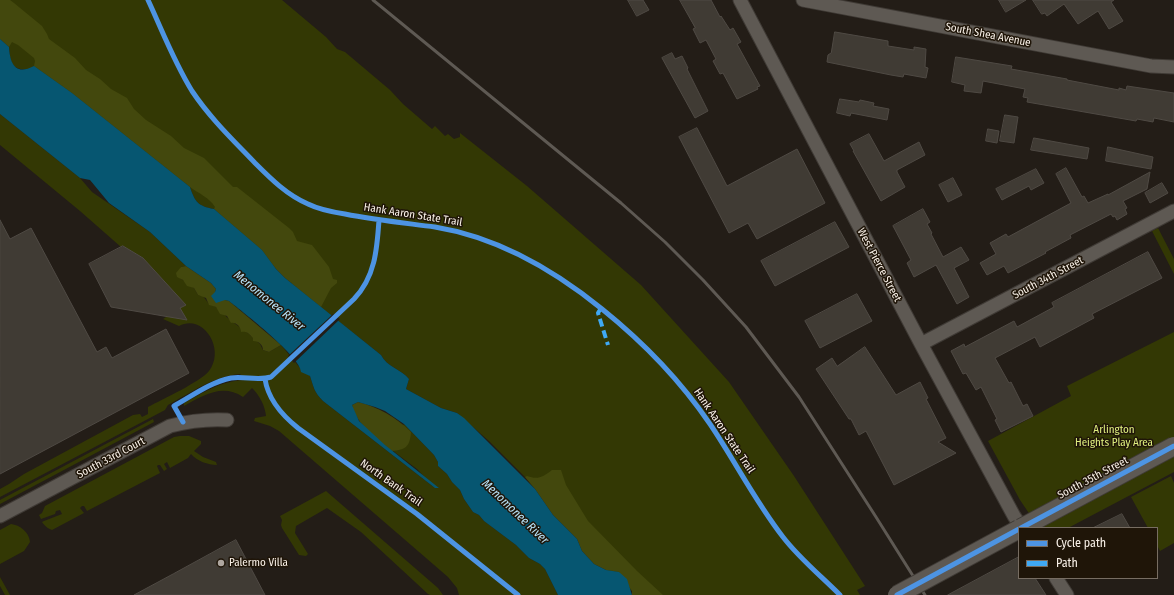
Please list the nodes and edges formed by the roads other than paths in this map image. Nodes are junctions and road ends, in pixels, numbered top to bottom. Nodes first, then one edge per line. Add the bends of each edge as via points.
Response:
1 (740, 0) edge
2 (803, 0) edge
3 (817, 2) edge
4 (1172, 68) edge
5 (1174, 211) edge
6 (921, 344) junction
7 (227, 420) dead end
8 (1174, 446) edge
9 (0, 516) edge
10 (1020, 527) edge
11 (1023, 527) edge
12 (1018, 530) edge
13 (1057, 579) edge
14 (896, 595) edge
15 (1068, 595) edge

1 - 6 street, West Pierce Street
2 - 3 street, South Shea Avenue
3 - 4 street, South Shea Avenue
5 - 6 street, South 34th Street
6 - 10 street, West Pierce Street
7 - 9 street, South 33rd Court via 201,420 170,426
8 - 11 main road, South 35th Street, bridge
12 - 14 main road, South 35th Street, bridge
13 - 15 street

